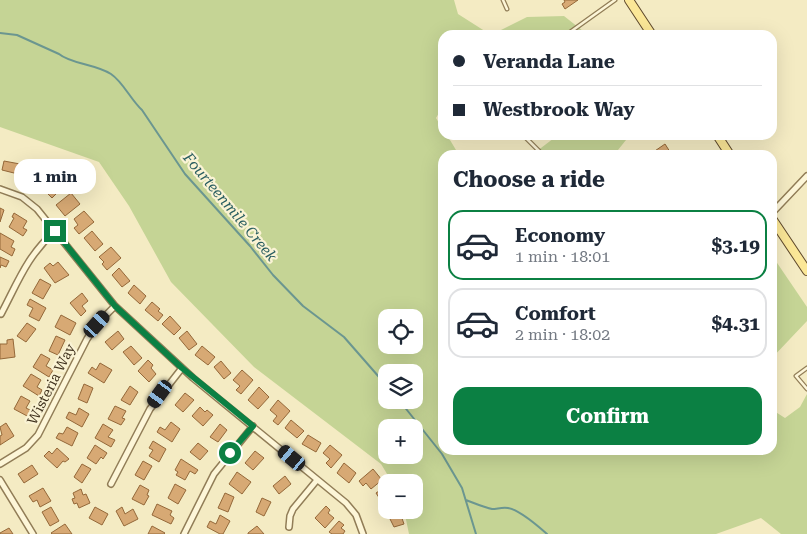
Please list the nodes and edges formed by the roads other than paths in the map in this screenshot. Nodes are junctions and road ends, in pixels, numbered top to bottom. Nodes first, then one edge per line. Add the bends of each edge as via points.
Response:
1 (503, 0) edge
2 (615, 0) edge
3 (629, 0) edge
4 (507, 10) dead end
5 (573, 30) edge
6 (649, 30) edge
7 (528, 140) edge
8 (538, 150) edge
9 (807, 176) edge
10 (0, 189) edge
11 (777, 211) edge
12 (777, 225) edge
13 (55, 231) junction
14 (807, 271) edge
15 (115, 306) junction
16 (2, 314) dead end
17 (182, 368) junction
18 (807, 368) edge
19 (807, 389) edge
20 (253, 426) junction
21 (0, 464) edge
22 (0, 480) edge
23 (317, 480) junction
24 (111, 484) dead end
25 (289, 527) dead end
26 (33, 534) edge
27 (184, 534) edge
28 (364, 534) edge

1 - 4 lane
2 - 5 lane
3 - 6 main road
7 - 8 lane
9 - 11 street
10 - 13 street via 26,199
12 - 14 main road
13 - 15 street
13 - 16 street via 32,256
15 - 17 street
15 - 21 street, Wisteria Way via 87,339 38,435 26,448
17 - 20 street
17 - 24 street via 150,408
18 - 19 lane via 796,376
20 - 23 street
20 - 27 street via 214,474
22 - 26 street
23 - 25 street via 293,509
23 - 28 street via 351,508

